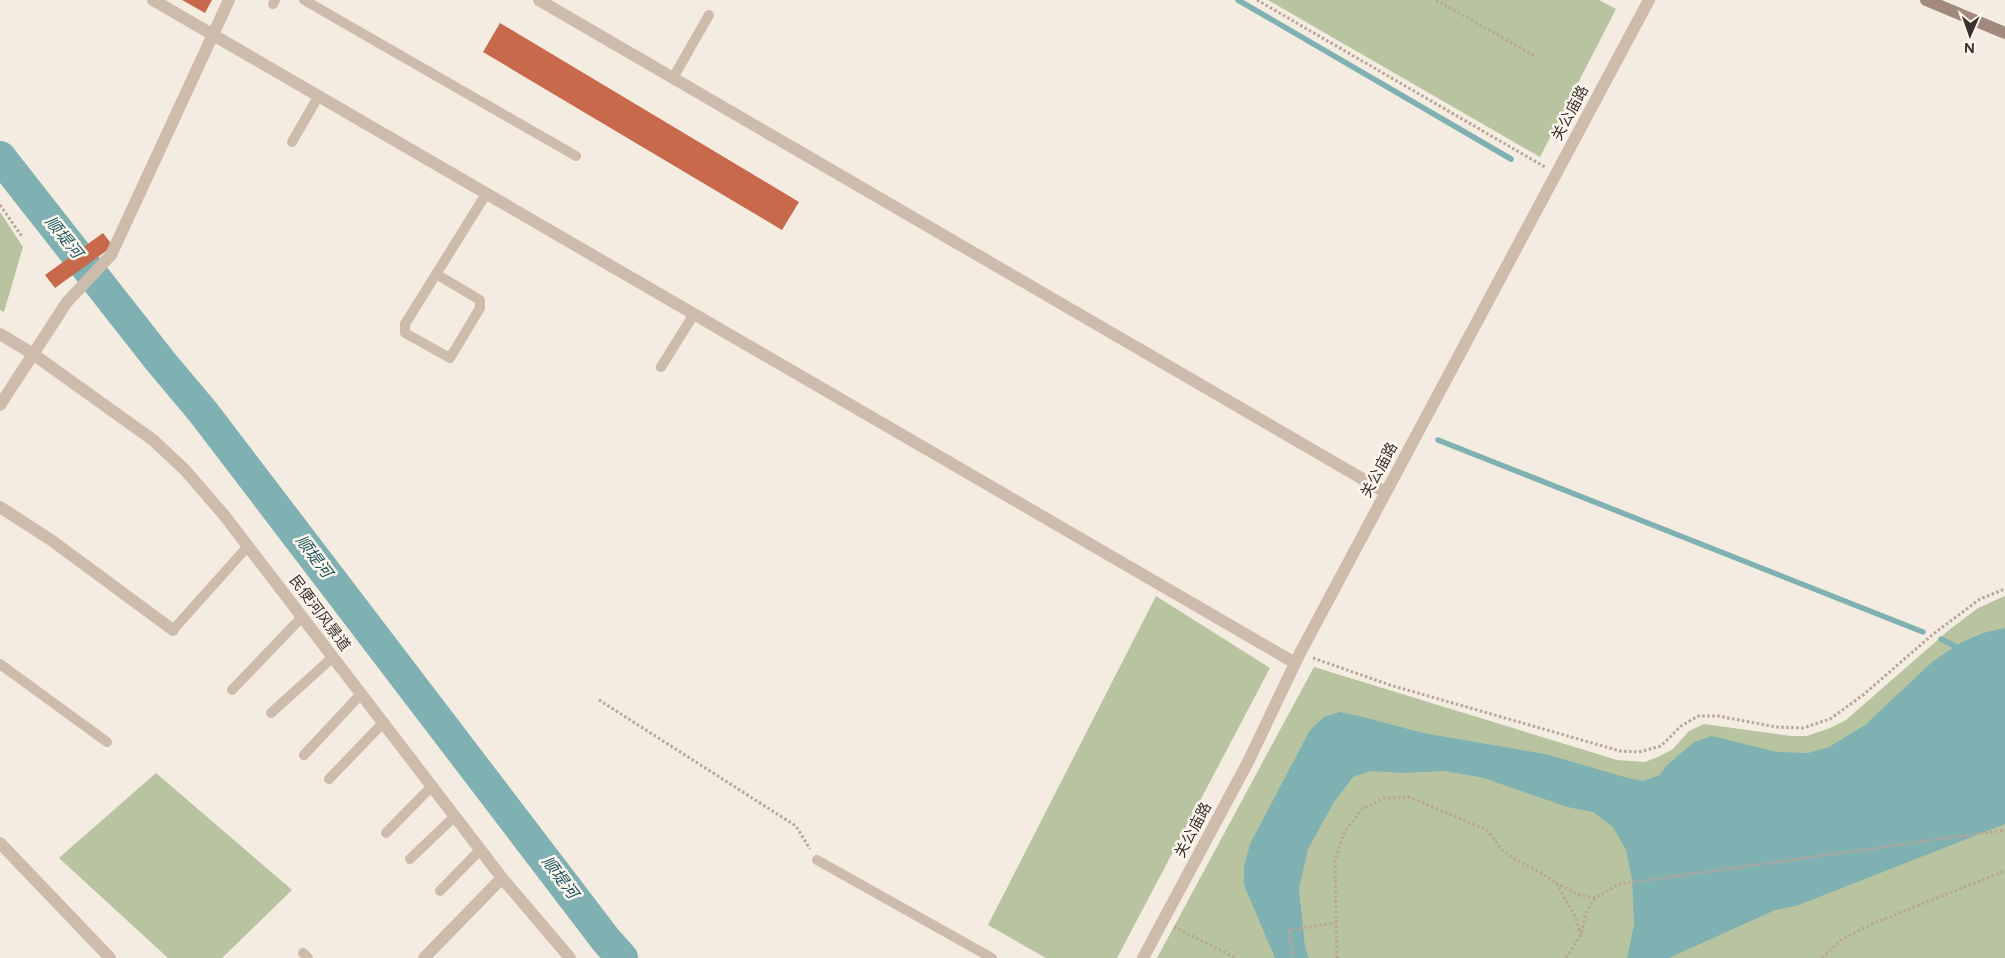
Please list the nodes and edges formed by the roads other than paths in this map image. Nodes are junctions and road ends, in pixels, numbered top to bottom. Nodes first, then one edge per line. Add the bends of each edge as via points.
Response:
1 (153, 0) edge
2 (229, 0) edge
3 (304, 0) edge
4 (539, 0) edge
5 (1650, 0) edge
6 (1926, 0) edge
7 (709, 15) dead end
8 (2005, 33) edge
9 (212, 35) junction
10 (673, 78) junction
11 (318, 96) junction
12 (292, 142) dead end
13 (576, 156) dead end
14 (486, 194) junction
15 (436, 274) junction
16 (694, 314) junction
17 (0, 334) edge
18 (33, 354) junction
19 (661, 367) dead end
20 (0, 405) edge
21 (1386, 492) junction
22 (0, 507) edge
23 (248, 546) junction
24 (302, 617) junction
25 (173, 630) joint
26 (333, 657) junction
27 (1297, 658) junction
28 (0, 664) edge
29 (232, 690) dead end
30 (361, 694) junction
31 (270, 713) dead end
32 (383, 723) junction
33 (107, 742) dead end
34 (304, 755) dead end
35 (329, 779) dead end
36 (432, 786) junction
37 (455, 816) junction
38 (386, 833) dead end
39 (0, 843) edge
40 (480, 850) junction
41 (410, 859) dead end
42 (817, 860) road end
43 (502, 878) junction
44 (440, 891) dead end
45 (110, 958) edge
46 (424, 958) edge
47 (570, 958) edge
48 (992, 958) edge
49 (1143, 958) edge

1 - 9 street
2 - 9 street
3 - 13 lane
4 - 10 street
5 - 21 street, 关公庙路
6 - 8 street
7 - 10 lane
9 - 11 street
9 - 18 street via 111,255 66,302
10 - 21 street
11 - 12 lane
11 - 14 street
14 - 15 lane
14 - 16 street
15 - 15 lane via 405,324 406,332 450,358 480,308 480,300
16 - 19 lane
16 - 27 street
17 - 18 street, 民便河风景道
18 - 20 street
18 - 23 street, 民便河风景道 via 153,440 185,470
21 - 27 street, 关公庙路
22 - 25 street via 51,540
23 - 24 street, 民便河风景道
23 - 25 lane
24 - 26 street, 民便河风景道
24 - 29 lane
26 - 30 street, 民便河风景道
26 - 31 lane
27 - 49 street, 关公庙路 via 1248,762
28 - 33 lane
30 - 32 street, 民便河风景道
30 - 34 lane
32 - 35 lane
32 - 36 street, 民便河风景道
36 - 37 street, 民便河风景道
36 - 38 lane
37 - 40 street, 民便河风景道
37 - 41 lane
39 - 45 street
40 - 43 street, 民便河风景道
40 - 44 lane
42 - 48 lane
43 - 46 street
43 - 47 street, 民便河风景道

